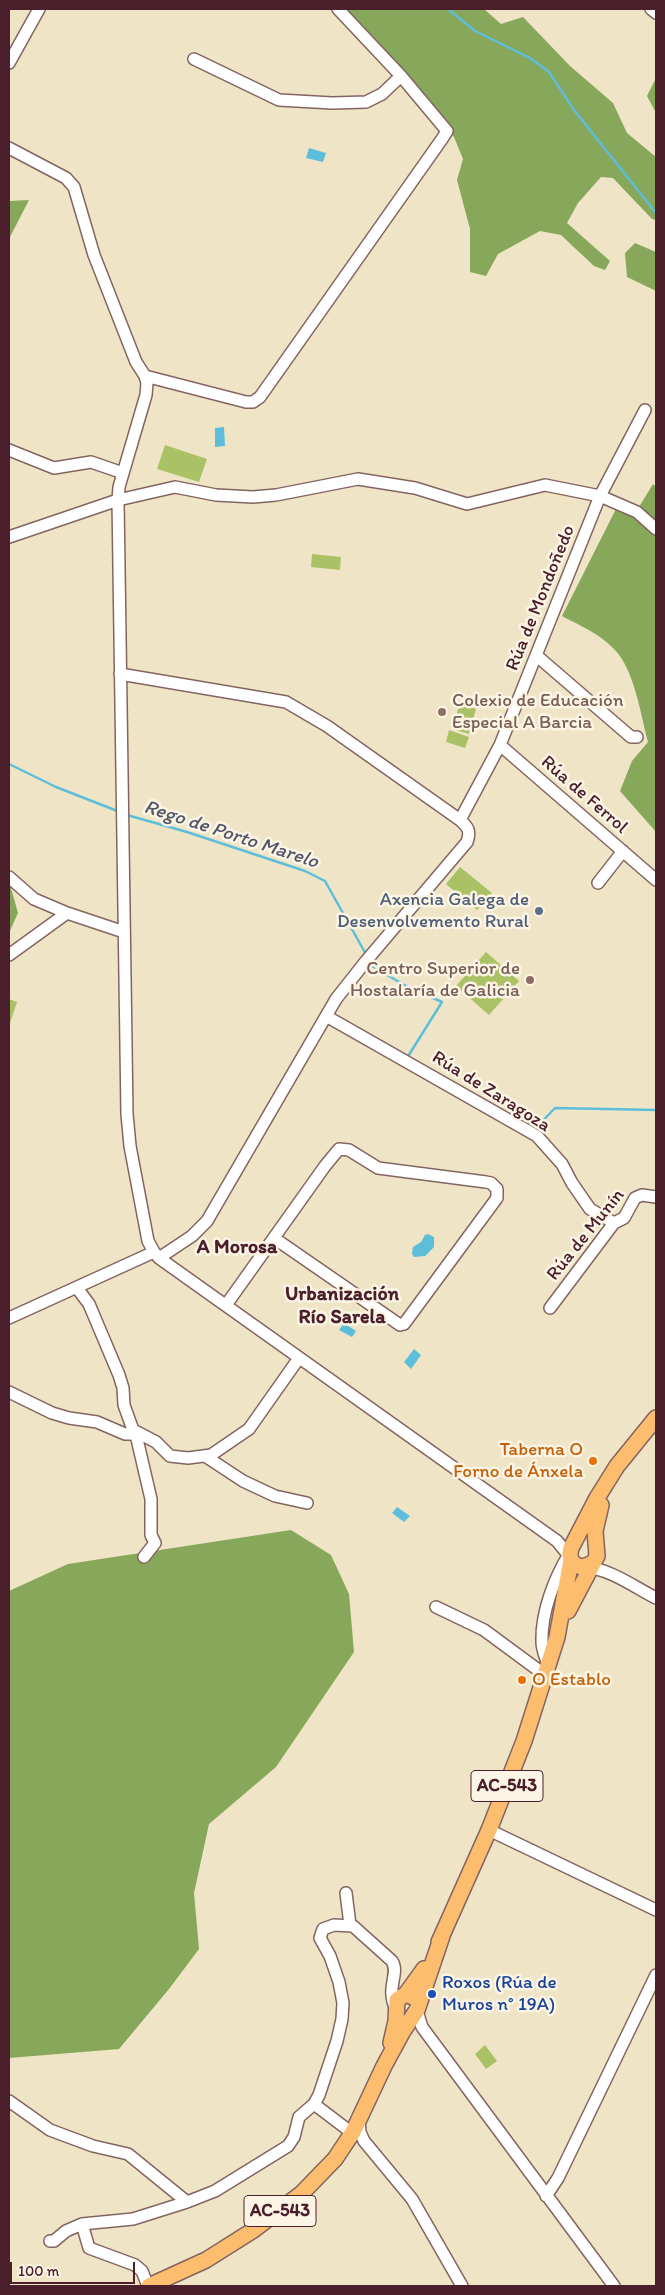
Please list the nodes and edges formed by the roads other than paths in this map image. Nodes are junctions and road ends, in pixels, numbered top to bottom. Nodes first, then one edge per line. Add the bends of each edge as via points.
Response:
1 (39, 9) edge
2 (338, 9) edge
3 (650, 9) edge
4 (656, 13) edge
5 (194, 59) dead end
6 (9, 62) edge
7 (401, 76) junction
8 (9, 148) edge
9 (145, 376) junction
10 (645, 410) dead end
11 (9, 450) edge
12 (123, 472) junction
13 (600, 496) junction
14 (118, 500) junction
15 (656, 529) edge
16 (9, 537) edge
17 (536, 656) junction
18 (120, 674) junction
19 (637, 737) dead end
20 (500, 745) junction
21 (460, 820) junction
22 (623, 851) junction
23 (9, 877) edge
24 (656, 880) edge
25 (598, 883) dead end
26 (67, 913) junction
27 (124, 932) junction
28 (9, 955) edge
29 (326, 1016) junction
30 (656, 1197) edge
31 (614, 1223) junction
32 (274, 1238) junction
33 (157, 1255) junction
34 (77, 1288) junction
35 (226, 1305) junction
36 (550, 1308) dead end
37 (9, 1318) edge
38 (299, 1358) junction
39 (9, 1392) edge
40 (653, 1428) edge
41 (133, 1430) junction
42 (205, 1456) junction
43 (614, 1471) junction
44 (307, 1502) dead end
45 (581, 1554) junction
46 (144, 1557) dead end
47 (609, 1572) junction
48 (656, 1598) edge
49 (436, 1607) dead end
50 (547, 1670) junction
51 (488, 1830) junction
52 (346, 1893) dead end
53 (656, 1910) edge
54 (350, 1925) junction
55 (443, 1933) junction
56 (394, 1974) junction
57 (656, 1975) edge
58 (405, 1994) junction
59 (409, 2014) junction
60 (9, 2101) edge
61 (314, 2104) junction
62 (356, 2134) junction
63 (546, 2196) junction
64 (187, 2202) junction
65 (82, 2224) junction
66 (50, 2241) dead end
67 (149, 2286) edge
68 (462, 2286) edge
69 (614, 2286) edge

1 - 6 street
2 - 7 street
3 - 4 street
5 - 7 street via 280,100 366,102 382,94
7 - 9 street via 447,131 260,397 246,402
8 - 9 street via 66,178 74,187 94,255 136,362
9 - 12 street via 146,395
10 - 13 street, Rúa de Mondoñedo
11 - 12 street via 54,468 91,462
12 - 14 street
13 - 14 street via 545,485 467,504 414,488 358,479 276,496 225,495 175,488
13 - 15 street via 637,512
13 - 17 street, Rúa de Mondoñedo
14 - 16 street
14 - 18 street
17 - 19 street via 631,736
17 - 20 street, Rúa de Mondoñedo
18 - 21 street via 286,702 327,726
18 - 27 street
20 - 21 street, Rúa de Mondoñedo
20 - 22 street, Rúa de Ferrol
21 - 29 street via 469,831 467,842 347,983
22 - 24 street, Rúa de Ferrol
22 - 25 street, Rúa de Ferrol
23 - 26 street via 34,899
26 - 27 street
26 - 28 street
27 - 33 street via 127,1130 146,1235
29 - 31 street, Rúa de Zaragoza via 537,1136 562,1164 590,1209
29 - 33 street via 207,1221 192,1236
30 - 31 street, Rúa de Munín via 642,1195 635,1198 624,1218
31 - 36 street, Rúa de Munín
32 - 32 street via 334,1153 343,1148 378,1168 486,1182 495,1186 498,1192 494,1202 400,1326
32 - 35 street
33 - 34 street
33 - 35 street
34 - 37 street
34 - 41 street via 89,1304 124,1388 124,1405
35 - 38 street
38 - 42 street via 249,1430 211,1456
38 - 45 street via 557,1541
39 - 41 street via 52,1413 97,1422 125,1434
40 - 43 main road, AC-543
41 - 42 street via 156,1442 170,1456
41 - 46 street via 151,1499 151,1535 155,1543
42 - 44 street via 243,1481 275,1496
43 - 45 main road, AC-543
43 - 45 main road, AC-543 via 597,1498
45 - 47 street
45 - 47 street
45 - 50 main road, AC-543
45 - 50 street via 554,1585 542,1641
47 - 48 street
49 - 50 street via 484,1630
50 - 51 main road, AC-543 via 524,1741
51 - 53 street
51 - 55 main road, AC-543
52 - 54 street
54 - 56 street via 392,1961
54 - 61 street via 328,1926 320,1934 339,1982 342,2011 337,2041
55 - 58 main road, AC-543 via 420,1977
55 - 59 main road, AC-543
56 - 58 street via 398,1988
56 - 59 street via 391,1997
57 - 63 street
58 - 59 main road via 415,1998
59 - 62 main road, AC-543 via 394,2031 384,2066
59 - 63 street
60 - 64 street via 50,2130 93,2146 128,2154
61 - 62 street
61 - 64 street via 300,2115 288,2146 215,2191
62 - 67 main road, AC-543 via 320,2176 266,2221 206,2260
62 - 68 street via 412,2199
63 - 69 street
64 - 65 street via 133,2219
65 - 66 street
65 - 67 street via 88,2248 135,2265

